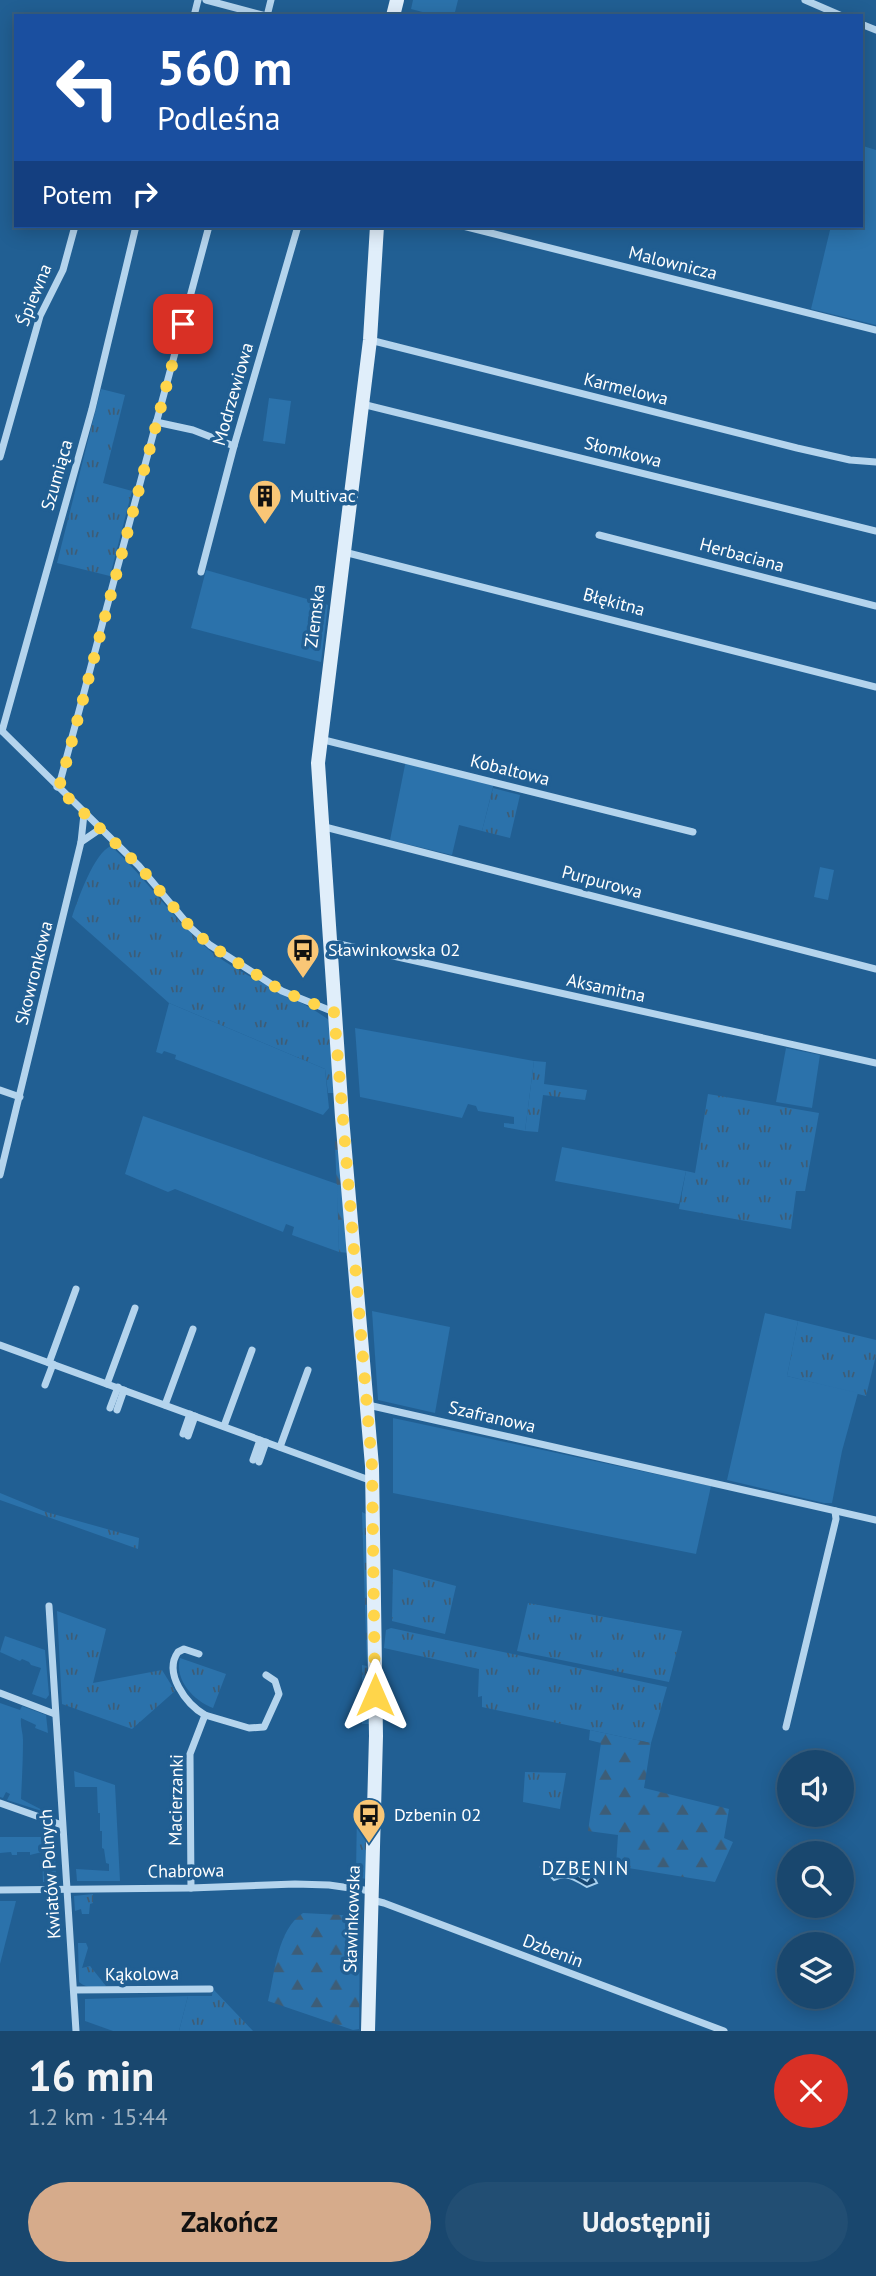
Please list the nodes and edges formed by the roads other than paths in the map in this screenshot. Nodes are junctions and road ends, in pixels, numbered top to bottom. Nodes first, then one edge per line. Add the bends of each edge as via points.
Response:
1 (206, 0) edge
2 (805, 0) edge
3 (259, 14) edge
4 (837, 14) edge
5 (74, 228) edge
6 (136, 228) edge
7 (208, 228) edge
8 (297, 228) edge
9 (377, 228) edge
10 (471, 228) edge
11 (876, 330) edge
12 (370, 340) junction
13 (362, 404) junction
14 (156, 422) junction
15 (234, 446) junction
16 (0, 457) edge
17 (876, 462) edge
18 (876, 531) edge
19 (599, 535) dead end
20 (343, 551) junction
21 (201, 572) dead end
22 (876, 606) edge
23 (876, 687) edge
24 (1, 730) edge
25 (319, 738) junction
26 (57, 787) junction
27 (84, 814) junction
28 (321, 825) junction
29 (100, 829) junction
30 (693, 832) dead end
31 (81, 842) junction
32 (330, 942) junction
33 (876, 968) edge
34 (334, 1012) junction
35 (876, 1063) edge
36 (0, 1090) edge
37 (20, 1097) junction
38 (0, 1175) edge
39 (76, 1289) dead end
40 (135, 1308) dead end
41 (193, 1329) dead end
42 (0, 1345) edge
43 (252, 1350) dead end
44 (51, 1363) junction
45 (309, 1370) dead end
46 (107, 1384) junction
47 (46, 1385) dead end
48 (121, 1389) junction
49 (165, 1405) junction
50 (368, 1405) junction
51 (113, 1409) dead end
52 (192, 1415) junction
53 (224, 1426) junction
54 (185, 1435) dead end
55 (263, 1441) junction
56 (280, 1447) junction
57 (256, 1461) dead end
58 (373, 1481) junction
59 (835, 1511) junction
60 (876, 1520) edge
61 (49, 1606) dead end
62 (199, 1654) dead end
63 (266, 1675) dead end
64 (0, 1693) edge
65 (55, 1714) junction
66 (205, 1715) junction
67 (786, 1727) dead end
68 (0, 1804) edge
69 (62, 1825) junction
70 (191, 1888) junction
71 (67, 1889) junction
72 (0, 1890) edge
73 (372, 1896) junction
74 (210, 1989) dead end
75 (74, 1990) junction
76 (76, 2031) edge
77 (368, 2031) edge
78 (724, 2031) edge

1 - 3 street
2 - 4 street
5 - 16 street, Śpiewna via 63,270 40,316
6 - 24 street, Szumiąca via 92,409
7 - 14 street
8 - 15 street, Modrzewiowa
9 - 12 street, Ziemska
10 - 11 street, Malownicza
12 - 13 street, Ziemska
12 - 17 street, Karmelowa via 797,448
13 - 18 street, Słomkowa
13 - 20 street, Ziemska
14 - 15 street
14 - 26 street
15 - 21 street, Modrzewiowa
19 - 22 street, Herbaciana
20 - 23 street, Błękitna
20 - 25 street, Ziemska
24 - 26 street
25 - 28 street, Ziemska
25 - 30 street, Kobaltowa
26 - 27 street
27 - 29 street
27 - 31 street, Skowronkowa
28 - 32 street, Ziemska
28 - 33 street, Purpurowa
29 - 31 street
29 - 34 street via 210,945 282,991
31 - 37 street, Skowronkowa
32 - 34 street, Ziemska
32 - 35 street, Aksamitna
34 - 50 street, Sławinkowska
36 - 37 street
37 - 38 street, Skowronkowa
39 - 44 street
40 - 46 street
41 - 49 street
42 - 44 street
43 - 53 street
44 - 46 street
44 - 47 street
45 - 56 street
46 - 48 street
48 - 49 street
48 - 51 street
49 - 52 street
50 - 58 street, Sławinkowska
50 - 59 street, Szafranowa
52 - 53 street
52 - 54 street
53 - 55 street
55 - 56 street
55 - 57 street
56 - 58 street
58 - 73 street, Sławinkowska via 376,1746
59 - 60 street, Szafranowa
59 - 67 street
61 - 65 street, Kwiatów Polnych
62 - 66 street via 184,1649 172,1666 175,1679
63 - 66 street via 275,1681 279,1695 264,1727 250,1728
64 - 65 street
65 - 69 street, Kwiatów Polnych
66 - 70 street, Macierzanki via 190,1754
68 - 69 street
69 - 71 street, Kwiatów Polnych
70 - 71 street, Chabrowa
70 - 73 street, Chabrowa via 307,1884
71 - 72 street, Chabrowa
71 - 75 street, Kwiatów Polnych
73 - 77 street, Sławinkowska
73 - 78 street, Dzbenin
74 - 75 street, Kąkolowa
75 - 76 street, Kwiatów Polnych

